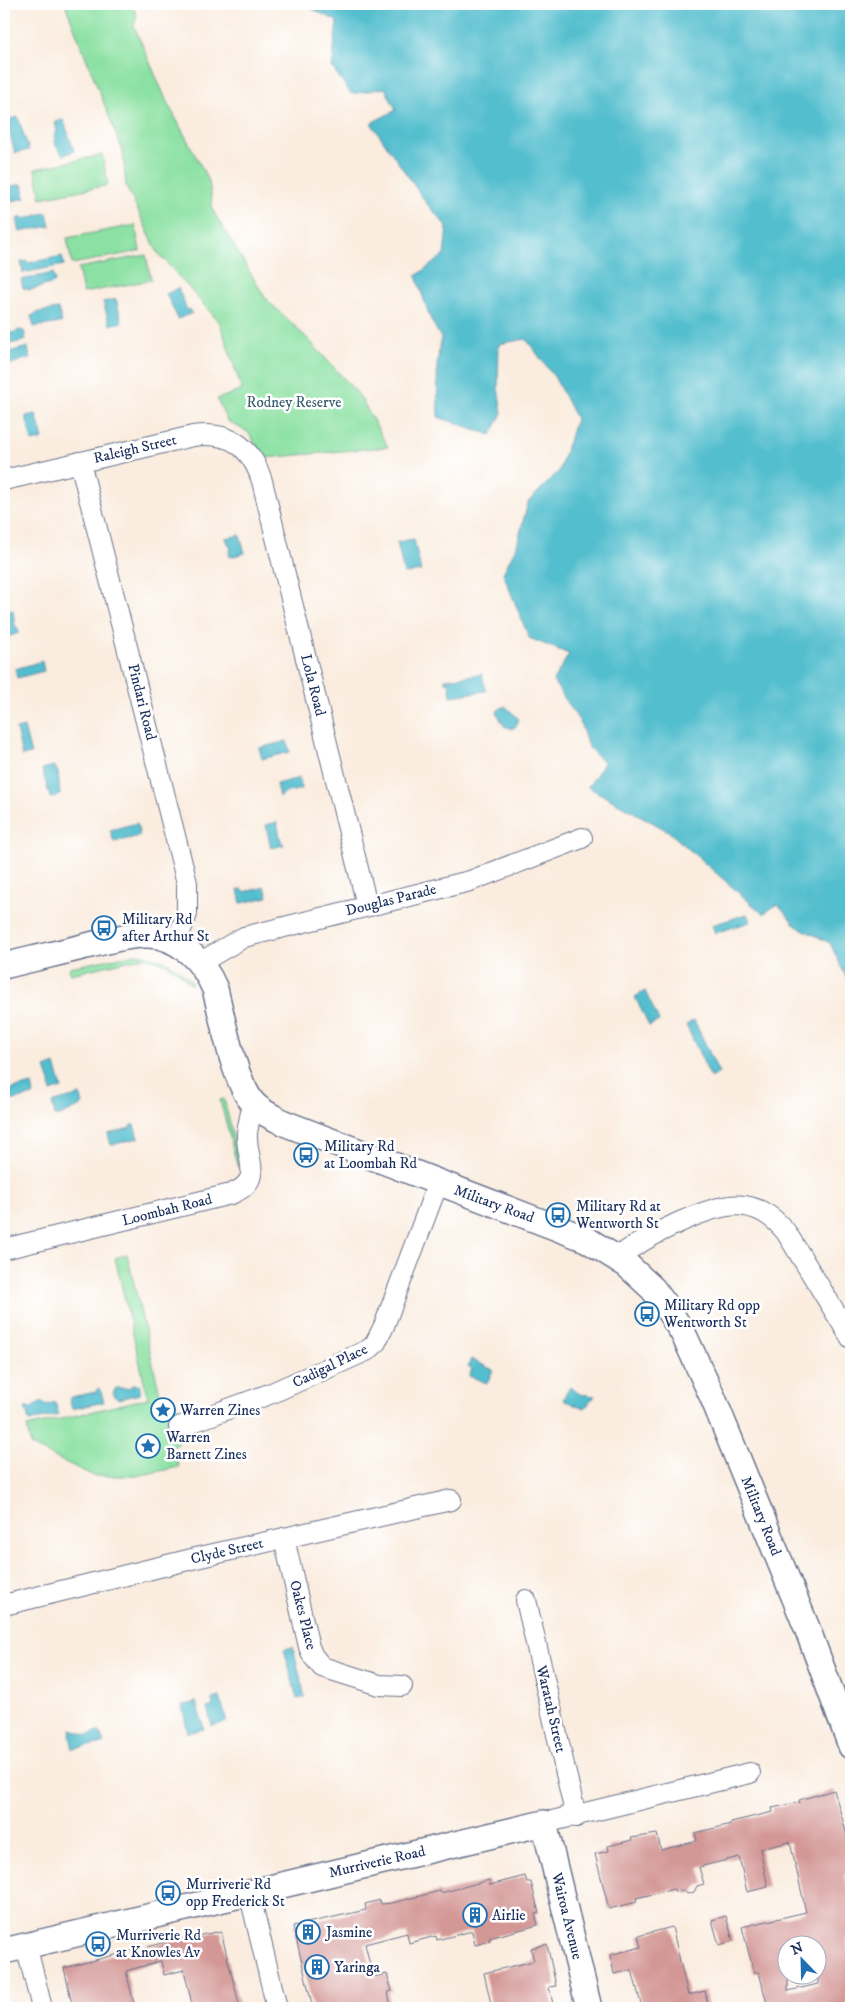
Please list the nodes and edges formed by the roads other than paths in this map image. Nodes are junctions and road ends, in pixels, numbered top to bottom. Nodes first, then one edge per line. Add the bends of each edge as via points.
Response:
1 (80, 462) junction
2 (257, 465) joint
3 (4, 480) edge
4 (582, 838) dead end
5 (367, 905) junction
6 (176, 943) junction
7 (201, 962) junction
8 (4, 966) edge
9 (253, 1103) junction
10 (438, 1184) junction
11 (4, 1249) edge
12 (616, 1258) junction
13 (851, 1338) edge
14 (179, 1427) dead end
15 (451, 1500) dead end
16 (284, 1538) junction
17 (526, 1600) dead end
18 (4, 1605) edge
19 (402, 1686) dead end
20 (851, 1746) edge
21 (750, 1773) dead end
22 (576, 1817) junction
23 (544, 1823) junction
24 (249, 1892) junction
25 (15, 1948) edge
26 (42, 2008) edge
27 (277, 2008) edge
28 (589, 2008) edge

1 - 2 street, Raleigh Street via 210,434 233,441
1 - 3 street, Raleigh Street
1 - 6 street, Pindari Road via 187,882 187,914
2 - 5 street, Lola Road
4 - 5 street, Douglas Parade via 470,881
5 - 7 street, Douglas Parade via 244,937
6 - 7 street, Military Road
6 - 8 street, Military Road via 146,934
7 - 9 street, Military Road via 215,989 238,1074
9 - 10 street, Military Road via 284,1123
9 - 11 street, Loombah Road via 247,1134 252,1171 246,1186 240,1190
10 - 12 street, Military Road via 586,1239
10 - 14 street, Cadigal Place via 375,1344 272,1393
12 - 13 street via 640,1240 717,1207 744,1206 761,1211 786,1232
12 - 20 street, Military Road via 653,1289 695,1358 807,1628
15 - 16 street, Clyde Street
16 - 18 street, Clyde Street
16 - 19 street, Oakes Place via 309,1647 316,1662 361,1680
17 - 22 street, Waratah Street
21 - 22 street, Murriverie Road
22 - 23 street, Murriverie Road
23 - 24 street, Murriverie Road
23 - 28 street, Wairoa Avenue
24 - 25 street, Murriverie Road
24 - 27 street
25 - 26 street

